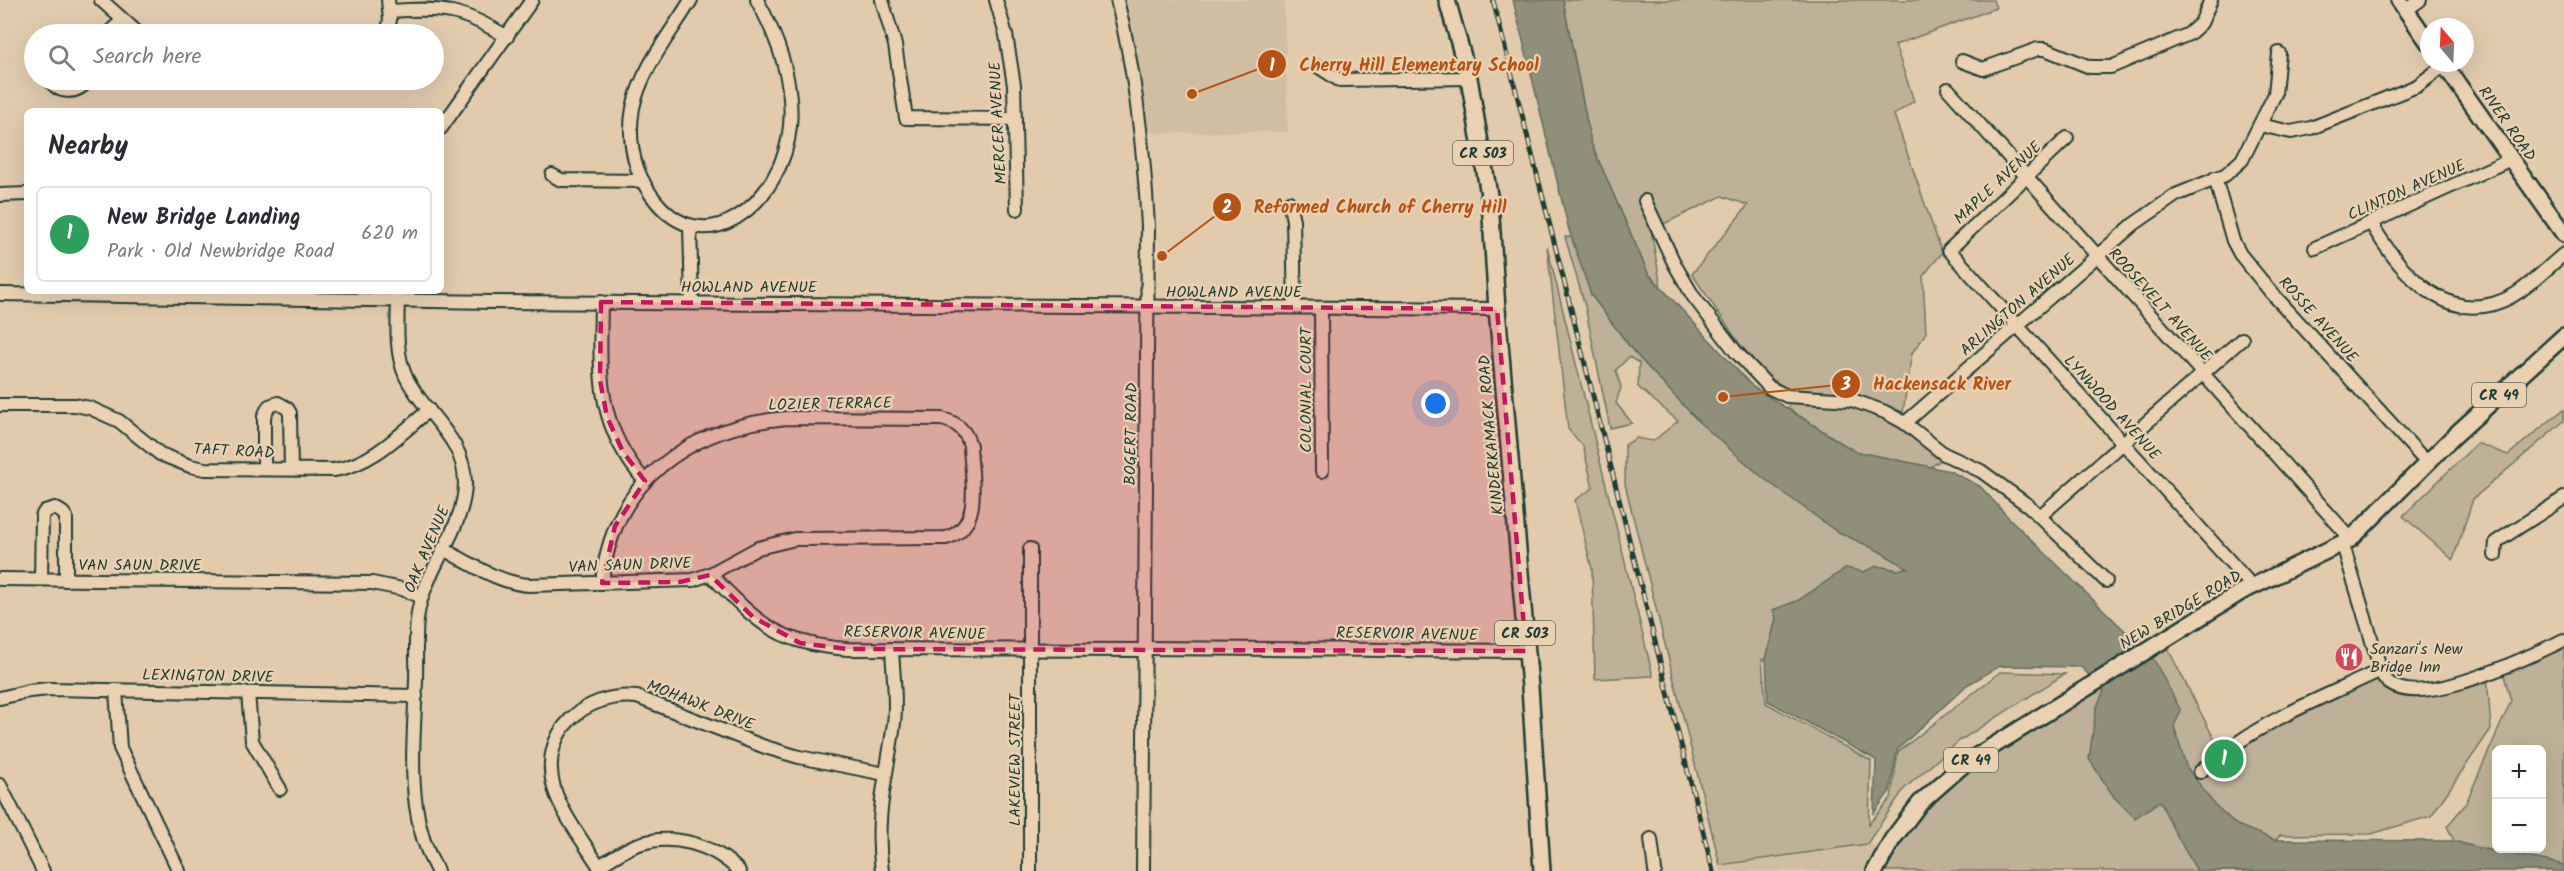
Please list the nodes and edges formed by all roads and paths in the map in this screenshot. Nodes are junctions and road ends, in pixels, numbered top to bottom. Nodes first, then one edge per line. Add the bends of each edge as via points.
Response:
1 (101, 0) edge
2 (532, 0) edge
3 (691, 0) edge
4 (757, 0) edge
5 (882, 0) edge
6 (996, 0) edge
7 (1117, 0) edge
8 (1447, 0) edge
9 (2211, 0) edge
10 (2420, 0) edge
11 (389, 5) edge
12 (2402, 5) edge
13 (123, 20) junction
14 (119, 24) edge
15 (128, 24) edge
16 (388, 24) edge
17 (2420, 30) edge
18 (507, 37) junction
19 (2279, 53) dead end
20 (1962, 61) dead end
21 (1319, 67) dead end
22 (2434, 72) edge
23 (2450, 72) edge
24 (1469, 78) junction
25 (1948, 89) dead end
26 (1016, 119) junction
27 (2261, 123) junction
28 (444, 124) edge
29 (2067, 138) dead end
30 (2511, 159) junction
31 (552, 175) dead end
32 (2027, 178) junction
33 (2215, 178) junction
34 (643, 181) junction
35 (24, 194) edge
36 (0, 195) edge
37 (1645, 201) dead end
38 (1289, 202) dead end
39 (1017, 210) dead end
40 (2371, 223) junction
41 (690, 226) junction
42 (2564, 234) edge
43 (2315, 248) dead end
44 (1949, 250) joint
45 (2564, 254) edge
46 (2097, 257) junction
47 (0, 294) edge
48 (398, 295) edge
49 (601, 302) junction
50 (692, 302) junction
51 (1148, 306) junction
52 (1295, 308) junction
53 (1322, 308) junction
54 (1497, 309) junction
55 (2016, 325) junction
56 (2564, 336) edge
57 (2242, 339) dead end
58 (2203, 374) junction
59 (0, 405) edge
60 (429, 410) junction
61 (1905, 423) junction
62 (2124, 444) junction
63 (2428, 464) junction
64 (264, 469) junction
65 (291, 469) junction
66 (1322, 471) dead end
67 (645, 481) junction
68 (2564, 498) edge
69 (2040, 516) junction
70 (961, 532) joint
71 (2347, 542) junction
72 (443, 549) junction
73 (1030, 549) dead end
74 (2495, 555) dead end
75 (710, 574) junction
76 (0, 579) edge
77 (41, 579) junction
78 (66, 580) junction
79 (2106, 581) dead end
80 (602, 583) junction
81 (2253, 587) junction
82 (422, 597) junction
83 (2564, 640) edge
84 (892, 649) junction
85 (1144, 649) junction
86 (1031, 650) junction
87 (1526, 651) junction
88 (2380, 670) junction
89 (116, 690) junction
90 (248, 693) junction
91 (416, 696) junction
92 (0, 698) edge
93 (2200, 772) dead end
94 (885, 774) junction
95 (0, 785) edge
96 (280, 789) dead end
97 (1651, 839) dead end
98 (601, 868) edge
99 (43, 871) edge
100 (179, 871) edge
101 (436, 871) edge
102 (739, 871) edge
103 (882, 871) edge
104 (1030, 871) edge
105 (1143, 871) edge
106 (1542, 871) edge
107 (1655, 871) edge
108 (1875, 871) edge

1 - 13 street
2 - 18 street
3 - 34 street via 644,77 633,108 634,158
4 - 41 street via 783,60 790,112 788,144 775,177 742,216 718,226
5 - 26 street via 895,45 906,118
6 - 26 street, MERCER AVENUE via 1011,62
7 - 51 street, BOGERT ROAD via 1144,156
8 - 24 main road, KINDERKAMACK ROAD / CR 503
9 - 20 street via 2201,23 2189,34 2111,67 2081,65 2045,49 1983,69
10 - 12 street
11 - 16 street
11 - 18 street via 457,12 478,19
12 - 17 main road
13 - 14 street
13 - 15 street
18 - 28 street
19 - 27 street, ARLINGTON AVENUE via 2275,94
21 - 24 street via 1339,80
22 - 27 street via 2417,86 2311,128 2291,132
23 - 30 main road, RIVER ROAD
24 - 54 main road, KINDERKAMACK ROAD / CR 503 via 1490,201
25 - 32 street, ROOSEVELT AVENUE
26 - 39 street, MERCER AVENUE
27 - 33 street, ARLINGTON AVENUE via 2242,160
29 - 32 street, MAPLE AVENUE
30 - 40 street, CLINTON AVENUE
30 - 42 main road, RIVER ROAD
31 - 34 street via 561,180
32 - 44 street, MAPLE AVENUE
32 - 46 street, ROOSEVELT AVENUE
33 - 46 street, ARLINGTON AVENUE via 2154,208
33 - 63 street, ROSSE AVENUE via 2240,254
34 - 41 street via 661,207
35 - 36 street
37 - 61 street via 1694,296 1736,352 1770,388 1788,396 1852,400
38 - 52 street
40 - 43 street, CLINTON AVENUE
40 - 45 street via 2393,257 2421,287 2459,304 2485,304 2511,296
41 - 50 street
44 - 55 street, LYNWOOD AVENUE
46 - 55 street, ARLINGTON AVENUE
46 - 58 street, ROOSEVELT AVENUE
47 - 48 street, HOWLAND AVENUE
48 - 49 street, HOWLAND AVENUE
48 - 60 street, OAK AVENUE via 402,367
49 - 50 street, HOWLAND AVENUE
49 - 67 street via 600,380 607,417 623,452
50 - 51 street, HOWLAND AVENUE
51 - 52 street, HOWLAND AVENUE
51 - 85 street, BOGERT ROAD
52 - 53 street, HOWLAND AVENUE
53 - 54 street, HOWLAND AVENUE
53 - 66 street, COLONIAL COURT
54 - 87 main road, KINDERKAMACK ROAD / CR 503
55 - 61 street, ARLINGTON AVENUE
55 - 62 street, LYNWOOD AVENUE
56 - 63 main road, NEW BRIDGE ROAD / CR 49
57 - 58 street
58 - 62 street
58 - 71 street, ROOSEVELT AVENUE
59 - 64 street, TAFT ROAD via 90,408 119,421 174,461 205,468
60 - 65 street, TAFT ROAD via 361,463 334,470
60 - 72 street, OAK AVENUE via 459,453 465,480 462,506
61 - 69 street via 1944,454 2000,484
62 - 69 street
62 - 81 street, LYNWOOD AVENUE
63 - 71 main road, NEW BRIDGE ROAD / CR 49
64 - 65 street, TAFT ROAD
64 - 65 street via 264,416 269,406 278,403 290,413
67 - 70 street, LOZIER TERRACE via 685,449 743,424 787,418 941,419 957,424 970,446 972,511
67 - 80 street, LOZIER TERRACE via 615,525
68 - 74 street via 2496,542
69 - 79 street
70 - 75 street, VAN SAUN DRIVE via 946,538 795,539 758,548
71 - 81 main road, NEW BRIDGE ROAD / CR 49
71 - 88 street
72 - 80 street, VAN SAUN DRIVE via 512,583
72 - 82 street, OAK AVENUE
73 - 86 street, LAKEVIEW STREET
75 - 80 street, VAN SAUN DRIVE via 680,582
75 - 84 street, RESERVOIR AVENUE via 753,617 784,636 817,646
76 - 77 street, VAN SAUN DRIVE
77 - 78 street, VAN SAUN DRIVE
77 - 78 street via 42,516 54,508 66,517
78 - 82 street, VAN SAUN DRIVE via 372,583
81 - 108 main road, NEW BRIDGE ROAD / CR 49 via 2089,685 1942,782 1906,821
82 - 91 street, OAK AVENUE
83 - 88 street via 2461,683 2404,690 2385,681
84 - 86 street, RESERVOIR AVENUE
84 - 94 street via 894,721
85 - 86 street, RESERVOIR AVENUE
85 - 87 street, RESERVOIR AVENUE
85 - 105 street, BOGERT ROAD
86 - 104 street, LAKEVIEW STREET
87 - 106 main road, KINDERKAMACK ROAD / CR 503
88 - 93 street via 2259,728 2221,752
89 - 90 street, LEXINGTON DRIVE
89 - 92 street, LEXINGTON DRIVE via 49,689
89 - 100 street via 120,748
90 - 91 street, LEXINGTON DRIVE
90 - 96 street via 252,741
91 - 101 street, OAK AVENUE via 416,806
94 - 98 street, MOHAWK DRIVE via 765,747 644,698 598,700 575,714 560,733 552,774 559,800
94 - 103 street via 878,828
95 - 99 street
97 - 107 street
98 - 102 street via 633,846 675,840 710,850

